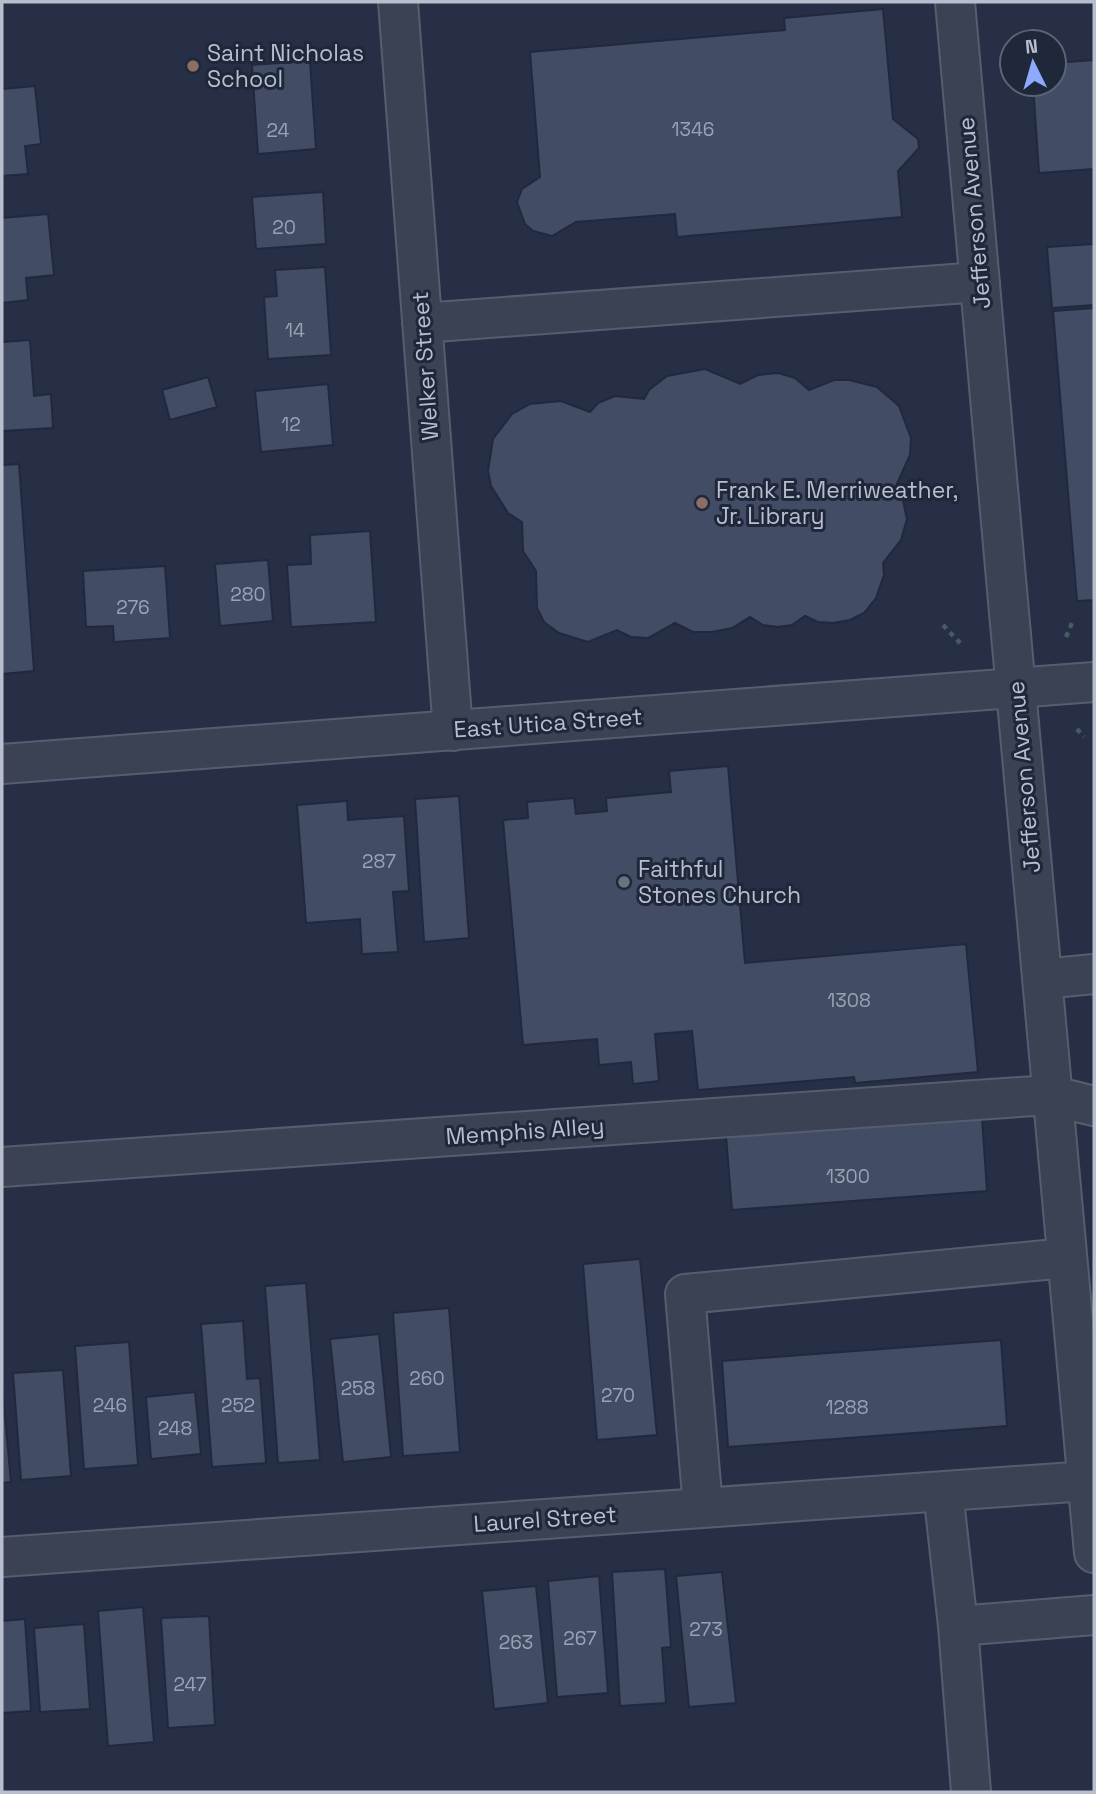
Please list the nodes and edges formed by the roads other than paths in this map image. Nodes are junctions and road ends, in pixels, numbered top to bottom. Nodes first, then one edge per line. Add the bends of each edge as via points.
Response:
1 (398, 2) edge
2 (955, 2) edge
3 (980, 282) junction
4 (422, 323) junction
5 (1094, 682) edge
6 (1017, 687) junction
7 (453, 731) junction
8 (2, 764) edge
9 (1094, 974) edge
10 (1042, 979) junction
11 (1049, 1095) junction
12 (1094, 1105) edge
13 (2, 1167) edge
14 (1066, 1258) junction
15 (1089, 1436) edge
16 (1088, 1481) junction
17 (943, 1491) junction
18 (703, 1508) junction
19 (1094, 1553) edge
20 (2, 1557) edge
21 (1094, 1615) edge
22 (958, 1626) junction
23 (971, 1792) edge

1 - 4 street, Welker Street
2 - 3 street, Jefferson Avenue
3 - 4 street
3 - 6 street, Jefferson Avenue
4 - 7 street, Welker Street
5 - 6 street, East Utica Street
6 - 7 street, East Utica Street
6 - 10 street, Jefferson Avenue
7 - 8 street, East Utica Street
9 - 10 street
10 - 11 street, Jefferson Avenue
11 - 12 street, Memphis Alley
11 - 13 street, Memphis Alley
11 - 14 street, Jefferson Avenue
14 - 15 street, Jefferson Avenue
14 - 18 street via 685,1294
15 - 16 street, Jefferson Avenue
16 - 17 street, Laurel Street
16 - 19 street, Jefferson Avenue
17 - 18 street, Laurel Street
17 - 22 street
18 - 20 street, Laurel Street
21 - 22 street
22 - 23 street

